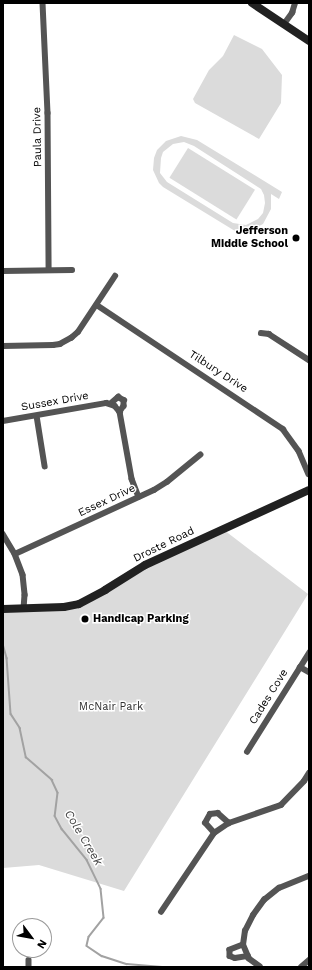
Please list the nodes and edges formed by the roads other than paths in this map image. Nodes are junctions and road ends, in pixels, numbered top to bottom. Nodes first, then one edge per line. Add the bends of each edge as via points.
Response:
1 (43, 3) edge
2 (252, 3) edge
3 (295, 3) edge
4 (284, 24) junction
5 (309, 41) edge
6 (49, 270) junction
7 (72, 270) dead end
8 (3, 271) edge
9 (115, 276) dead end
10 (97, 304) junction
11 (261, 333) dead end
12 (3, 346) edge
13 (309, 360) edge
14 (110, 404) junction
15 (120, 412) junction
16 (37, 416) junction
17 (3, 421) edge
18 (200, 455) dead end
19 (46, 466) dead end
20 (309, 474) edge
21 (309, 490) edge
22 (139, 497) junction
23 (3, 534) edge
24 (15, 554) junction
25 (24, 608) junction
26 (3, 609) edge
27 (309, 653) edge
28 (300, 667) junction
29 (309, 672) edge
30 (246, 752) dead end
31 (309, 773) edge
32 (229, 823) junction
33 (214, 833) junction
34 (309, 876) edge
35 (161, 912) dead end
36 (244, 945) junction
37 (248, 956) junction
38 (29, 960) dead end
39 (309, 960) edge
40 (29, 967) edge
41 (260, 967) edge
42 (301, 967) edge

1 - 6 street, Paula Drive via 48,113
2 - 4 street
3 - 4 street
4 - 5 street
6 - 7 street
6 - 8 street
9 - 10 street
10 - 12 street via 78,332 60,344
10 - 20 street, Tilbury Drive via 284,428
11 - 13 street via 269,334
14 - 15 street
14 - 15 street, Sussex Drive via 118,397 124,400
14 - 16 street, Sussex Drive
15 - 22 street, Sussex Drive via 132,478
16 - 17 street, Sussex Drive
16 - 19 street
18 - 22 street, Essex Drive via 167,482
21 - 25 street, Droste Road via 146,565 79,604
22 - 24 street, Essex Drive
23 - 24 street
24 - 25 street via 23,575
25 - 26 street, Droste Road
27 - 28 street, Cades Cove
28 - 29 street
28 - 30 street, Cades Cove
31 - 32 street via 281,805
32 - 33 street
32 - 33 street via 218,813 210,814 206,823
33 - 35 street
34 - 36 street via 279,888 264,900 245,931
36 - 37 street
36 - 37 street via 230,950 230,956
37 - 41 street
38 - 40 street
39 - 42 street

